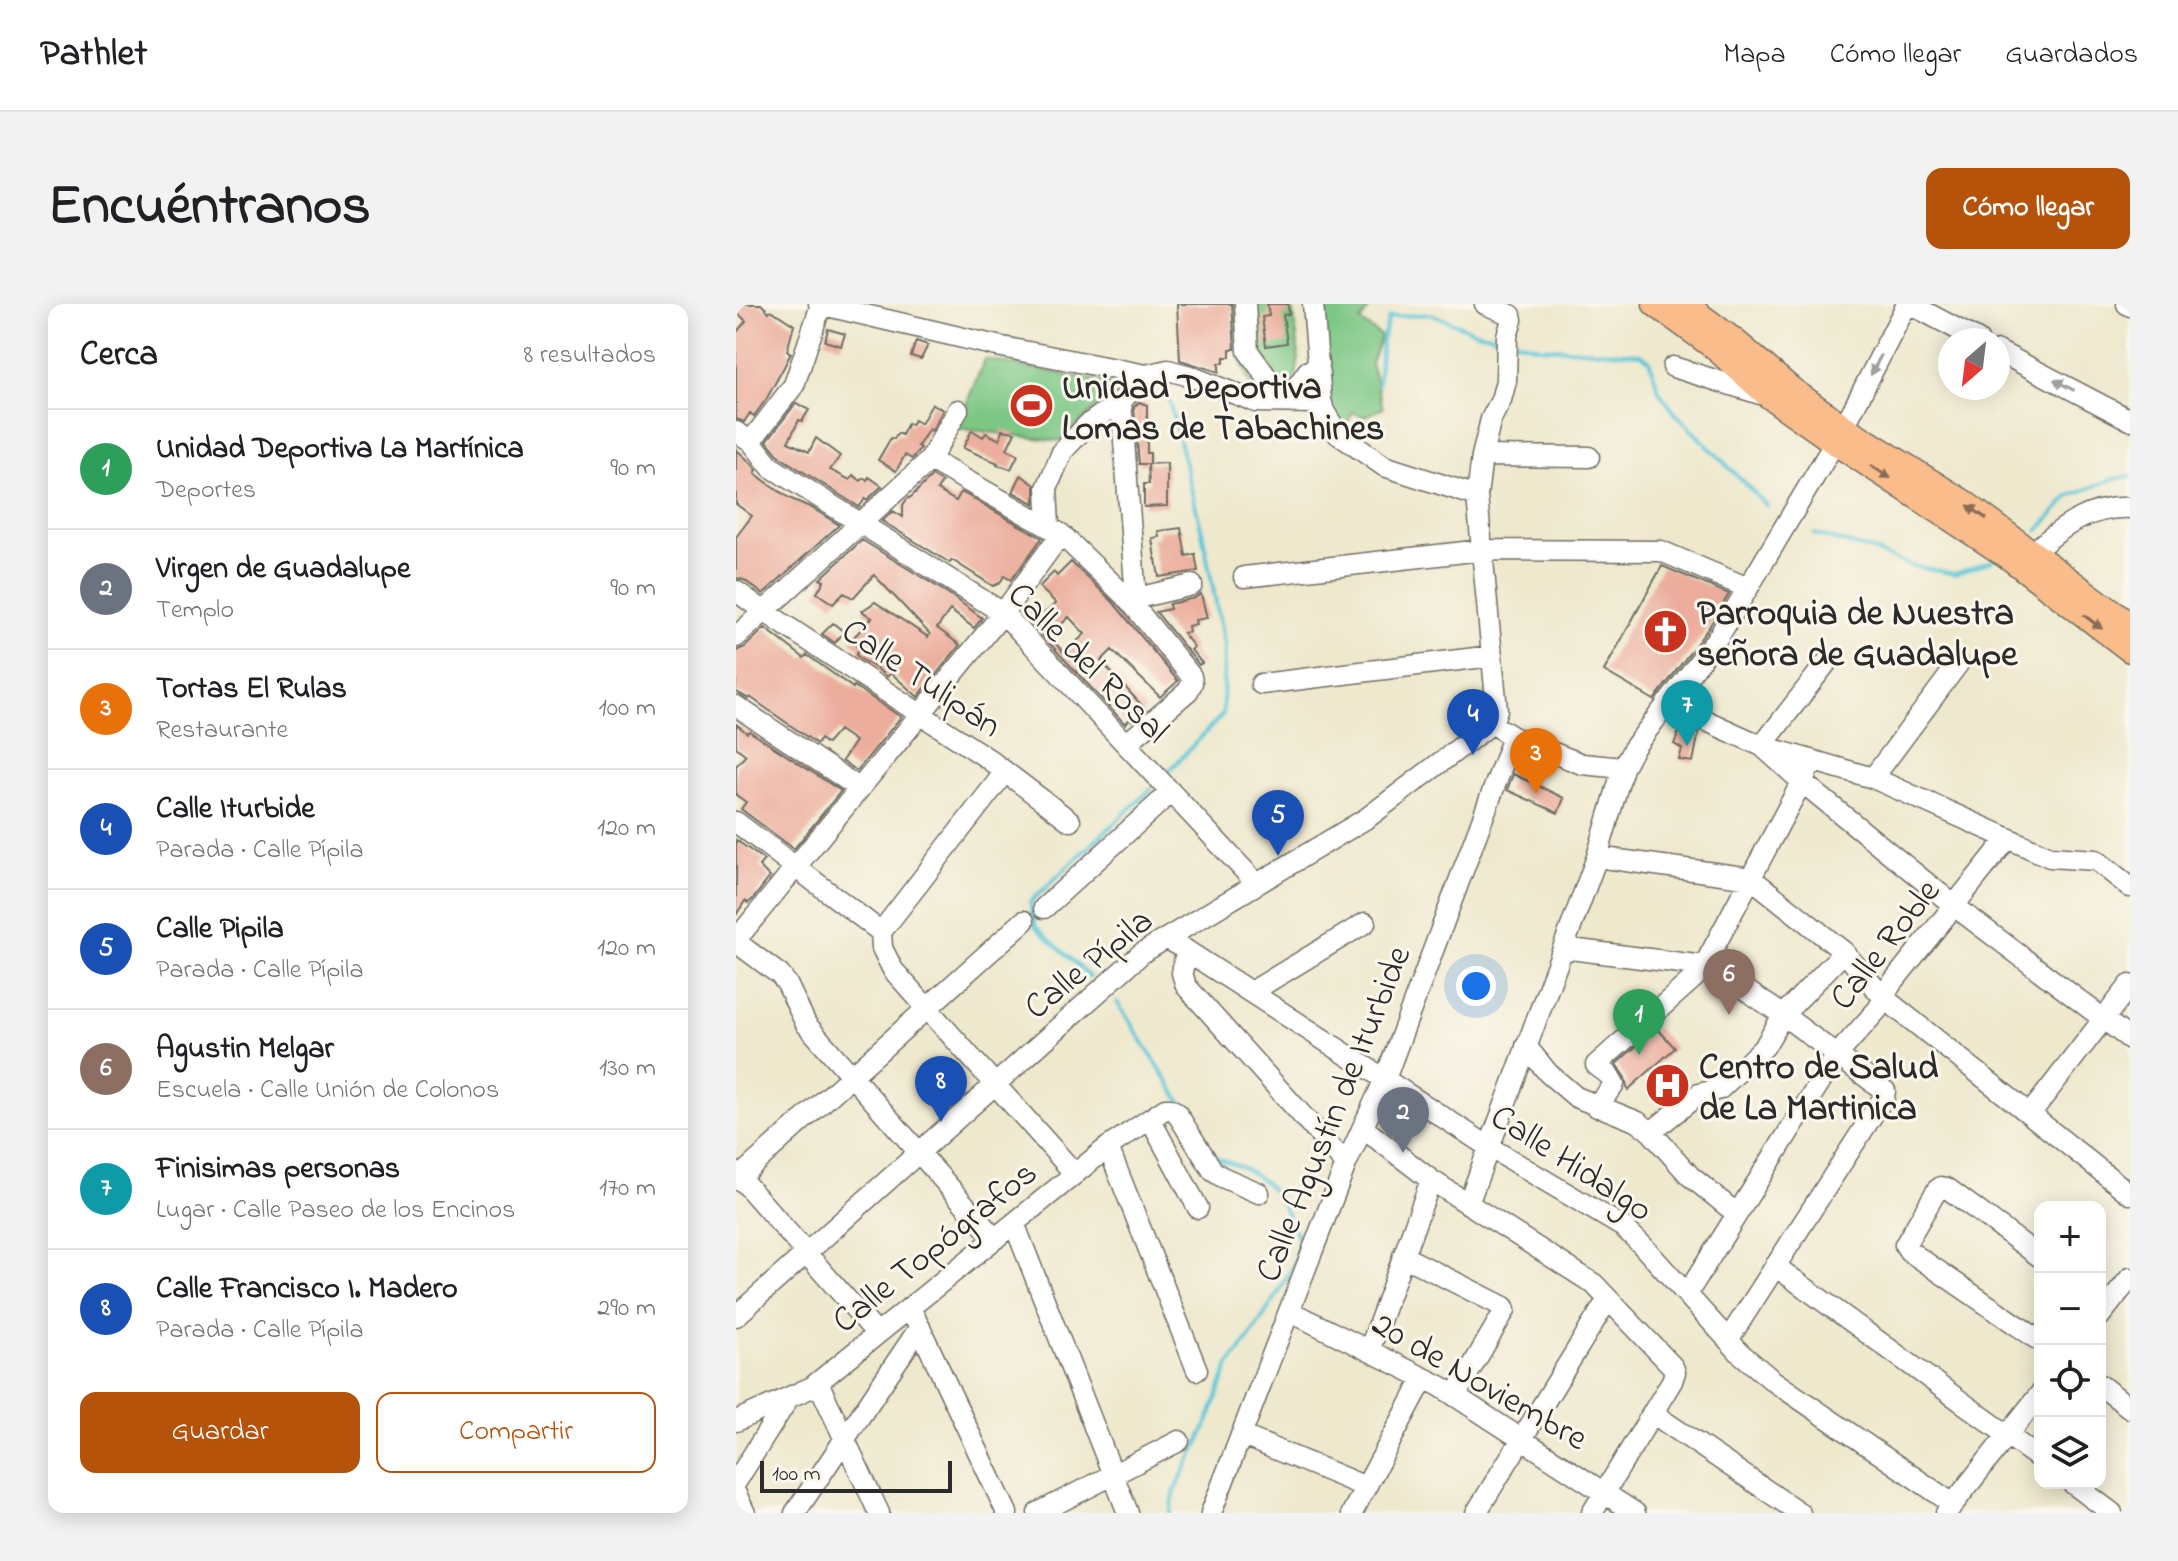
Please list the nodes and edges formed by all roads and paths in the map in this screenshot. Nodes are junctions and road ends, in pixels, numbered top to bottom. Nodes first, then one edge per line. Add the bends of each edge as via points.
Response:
1 (820, 304) edge
2 (1245, 304) edge
3 (1299, 304) edge
4 (1313, 304) edge
5 (1485, 304) edge
6 (1655, 304) edge
7 (1685, 304) edge
8 (1908, 304) edge
9 (1955, 328) edge
10 (2010, 357) edge
11 (1673, 367) dead end
12 (1308, 371) junction
13 (1146, 375) junction
14 (1781, 393) junction
15 (1279, 399) junction
16 (1121, 401) junction
17 (1319, 405) junction
18 (958, 410) dead end
19 (2130, 420) edge
20 (1839, 434) junction
21 (744, 437) edge
22 (1482, 456) junction
23 (1589, 457) dead end
24 (930, 460) junction
25 (1477, 496) junction
26 (2130, 508) edge
27 (859, 523) junction
28 (1055, 530) junction
29 (2019, 549) junction
30 (1482, 550) junction
31 (1244, 577) dead end
32 (1192, 585) dead end
33 (1748, 588) junction
34 (736, 591) edge
35 (1132, 599) junction
36 (765, 612) junction
37 (1003, 613) junction
38 (2130, 625) edge
39 (736, 637) edge
40 (2130, 650) edge
41 (1492, 656) junction
42 (1827, 662) dead end
43 (1958, 664) dead end
44 (1261, 684) dead end
45 (1667, 703) junction
46 (736, 706) edge
47 (921, 713) junction
48 (1491, 724) junction
49 (1513, 737) junction
50 (1126, 744) junction
51 (1762, 746) junction
52 (1814, 760) junction
53 (1623, 768) junction
54 (1005, 772) junction
55 (1873, 778) junction
56 (1802, 782) junction
57 (859, 788) junction
58 (1171, 792) junction
59 (1070, 821) dead end
60 (736, 822) edge
61 (2008, 838) junction
62 (1597, 857) junction
63 (794, 866) junction
64 (1751, 878) junction
65 (1257, 884) junction
66 (2130, 887) edge
67 (1954, 906) junction
68 (1044, 908) dead end
69 (1024, 921) dead end
70 (1365, 923) dead end
71 (881, 932) junction
72 (1167, 938) junction
73 (736, 941) edge
74 (1563, 948) junction
75 (1186, 950) junction
76 (1844, 952) junction
77 (1704, 966) junction
78 (2130, 985) edge
79 (1251, 992) junction
80 (1884, 998) junction
81 (928, 1007) junction
82 (1783, 1015) junction
83 (2105, 1018) junction
84 (2130, 1039) edge
85 (1526, 1046) junction
86 (1837, 1055) junction
87 (852, 1076) junction
88 (1385, 1079) junction
89 (996, 1084) junction
90 (1597, 1107) junction
91 (1157, 1114) junction
92 (2030, 1114) junction
93 (1363, 1128) junction
94 (1651, 1132) junction
95 (1108, 1147) junction
96 (1489, 1147) junction
97 (919, 1152) junction
98 (1346, 1164) junction
99 (1075, 1174) junction
100 (737, 1177) edge
101 (1431, 1180) junction
102 (1259, 1193) dead end
103 (2130, 1194) edge
104 (1468, 1204) junction
105 (1198, 1208) dead end
106 (1737, 1214) junction
107 (1014, 1223) junction
108 (995, 1239) junction
109 (806, 1253) junction
110 (2034, 1253) edge
111 (1403, 1256) junction
112 (1775, 1266) junction
113 (2129, 1282) edge
114 (1687, 1294) junction
115 (1608, 1299) junction
116 (2106, 1305) edge
117 (910, 1307) junction
118 (1289, 1311) junction
119 (736, 1316) edge
120 (920, 1327) junction
121 (877, 1334) junction
122 (2034, 1337) edge
123 (1728, 1340) junction
124 (1369, 1351) junction
125 (1197, 1370) dead end
126 (1424, 1378) junction
127 (818, 1382) junction
128 (2106, 1390) edge
129 (1455, 1396) junction
130 (788, 1399) junction
131 (2034, 1401) edge
132 (2130, 1408) edge
133 (1652, 1413) junction
134 (736, 1421) edge
135 (1241, 1435) junction
136 (2007, 1435) junction
137 (844, 1439) junction
138 (1522, 1439) junction
139 (1179, 1441) dead end
140 (2034, 1455) edge
141 (1113, 1475) junction
142 (736, 1482) edge
143 (1366, 1487) junction
144 (2080, 1489) edge
145 (1605, 1492) junction
146 (736, 1494) edge
147 (1949, 1509) edge
148 (745, 1513) edge
149 (795, 1513) edge
150 (879, 1513) edge
151 (1007, 1513) edge
152 (1038, 1513) edge
153 (1128, 1513) edge
154 (1211, 1513) edge
155 (1352, 1513) edge
156 (1476, 1513) edge
157 (1592, 1513) edge
158 (1635, 1513) edge
159 (1800, 1513) edge
160 (2112, 1513) edge

1 - 13 street
1 - 21 street via 794,385
2 - 15 street via 1248,351
3 - 12 street
4 - 17 street
5 - 22 street via 1512,320 1501,400
6 - 14 main road
7 - 14 main road via 1736,342
8 - 9 street
8 -> 20 street
19 -> 10 street
11 - 14 street
12 - 15 street
12 - 17 street
13 - 15 street via 1168,370 1256,402
13 - 16 street
14 - 20 main road
15 - 17 street
16 - 28 street via 1087,425 1062,452 1047,488
16 - 35 street
17 - 25 street via 1338,434 1384,466
18 - 24 street
20 - 29 main road
20 - 33 street
21 - 27 street, Calle del Rosal via 771,467
22 - 23 street
22 - 25 street
24 - 27 street
24 - 28 street
25 - 30 street
26 - 29 street via 2077,518
27 - 36 street
27 - 37 street, Calle del Rosal
28 - 35 street
28 - 37 street
29 - 38 main road
29 -> 40 main road
30 - 31 street
30 - 33 street via 1661,551
30 - 41 street
32 - 35 street
33 - 45 street
34 - 36 street, Calle Tulipán
35 - 50 street via 1192,683
36 - 39 street
36 - 47 street, Calle Tulipán
37 - 47 street
37 - 50 street, Calle del Rosal
41 - 44 street
41 - 48 street via 1497,710
42 - 51 street
43 - 55 street
45 - 51 street
45 - 53 street
46 - 57 street
47 - 54 street, Calle Tulipán
47 - 57 street
48 - 49 street
48 - 65 street, Calle Pípila via 1367,818
49 - 53 street via 1582,764
49 - 88 street, Calle Agustín de Iturbide
50 - 58 street, Calle del Rosal
51 - 52 street
51 - 56 street
52 - 55 street
52 - 56 street
53 - 62 street
54 - 59 street, Calle Tulipán
54 - 71 street
55 - 61 street
56 - 64 street
56 - 67 street
57 - 63 street
58 - 65 street, Calle del Rosal
58 - 68 street
60 - 63 street
61 - 66 street via 2050,857 2096,860
61 - 67 street, Calle Roble
62 - 64 street
62 - 74 street
63 - 71 street
63 - 73 street
64 - 76 street
64 - 77 street
65 - 72 street, Calle Pípila
67 - 80 street, Calle Roble
67 - 83 street
69 - 81 street
70 - 79 street
71 - 81 street via 893,970
72 - 75 street, Calle Hidalgo
72 - 89 street, Calle Pípila via 1142,953
73 - 87 street via 780,975 806,1024
74 - 77 street
74 - 85 street
75 - 79 street, Calle Hidalgo
75 - 98 street via 1186,986
76 - 80 street
76 - 82 street
77 - 82 street
77 - 90 street via 1596,1065 1614,1084
78 - 83 street
79 - 88 street, Calle Hidalgo
80 - 86 street, Calle Roble
80 - 92 street
81 - 87 street
81 - 89 street
82 - 86 street
82 - 94 street via 1765,1046 1720,1089 1699,1094
83 - 84 street
83 - 92 street
85 - 90 street via 1548,1073
85 - 96 street
86 - 106 street, Calle Roble
86 - 112 street via 1885,1091 1884,1097
87 - 97 street
87 - 100 street
88 - 93 street, Calle Agustín de Iturbide
88 - 96 street, Calle Hidalgo
89 - 97 street, Calle Pípila
89 - 99 street
90 - 94 street
91 - 95 street, Calle Topógrafos
91 - 102 street via 1176,1112 1213,1171
91 - 105 street
92 - 103 street
93 - 98 street, Calle Agustín de Iturbide
93 - 101 street
94 - 106 street via 1690,1176
95 - 99 street, Calle Topógrafos
95 - 125 street
96 - 104 street
96 - 114 street, Calle Hidalgo via 1623,1227
97 - 108 street
97 - 109 street, Calle Pípila
98 - 118 street, Calle Agustín de Iturbide
99 - 107 street, Calle Topógrafos
100 - 109 street
101 - 104 street
101 - 111 street
104 - 115 street via 1594,1284
106 - 114 street, Calle Roble
107 - 108 street, Calle Topógrafos
107 - 141 street
108 - 117 street, Calle Topógrafos
109 - 119 street, Calle Pípila
109 - 121 street
110 - 122 street via 1941,1187 1905,1245
111 - 124 street
111 - 129 street via 1504,1307
112 - 123 street
112 - 136 street
113 - 116 street
114 - 123 street, Calle Hidalgo
115 - 133 street via 1675,1372
115 - 138 street
117 - 120 street
117 - 121 street, Calle Topógrafos
118 - 124 street, 20 de Noviembre
118 - 135 street, Calle Agustín de Iturbide
120 - 137 street
120 - 151 street
121 - 127 street, Calle Topógrafos
123 - 147 street, Calle Hidalgo via 1772,1380
124 - 126 street, 20 de Noviembre
126 - 129 street, 20 de Noviembre
126 - 143 street
127 - 130 street, Calle Topógrafos
127 - 137 street
128 - 132 street
129 - 138 street, 20 de Noviembre
130 - 134 street, Calle Topógrafos
130 - 142 street
131 - 136 street
133 - 145 street
133 - 159 street
135 - 143 street
135 - 154 street, Calle Agustín de Iturbide
136 - 140 street
136 - 147 street
137 - 149 street
137 - 150 street
138 - 145 street, 20 de Noviembre
138 - 156 street
139 - 141 street
141 - 152 street
141 - 153 street
143 - 155 street
144 - 160 street
145 - 157 street
145 - 158 street, 20 de Noviembre
146 - 148 street

